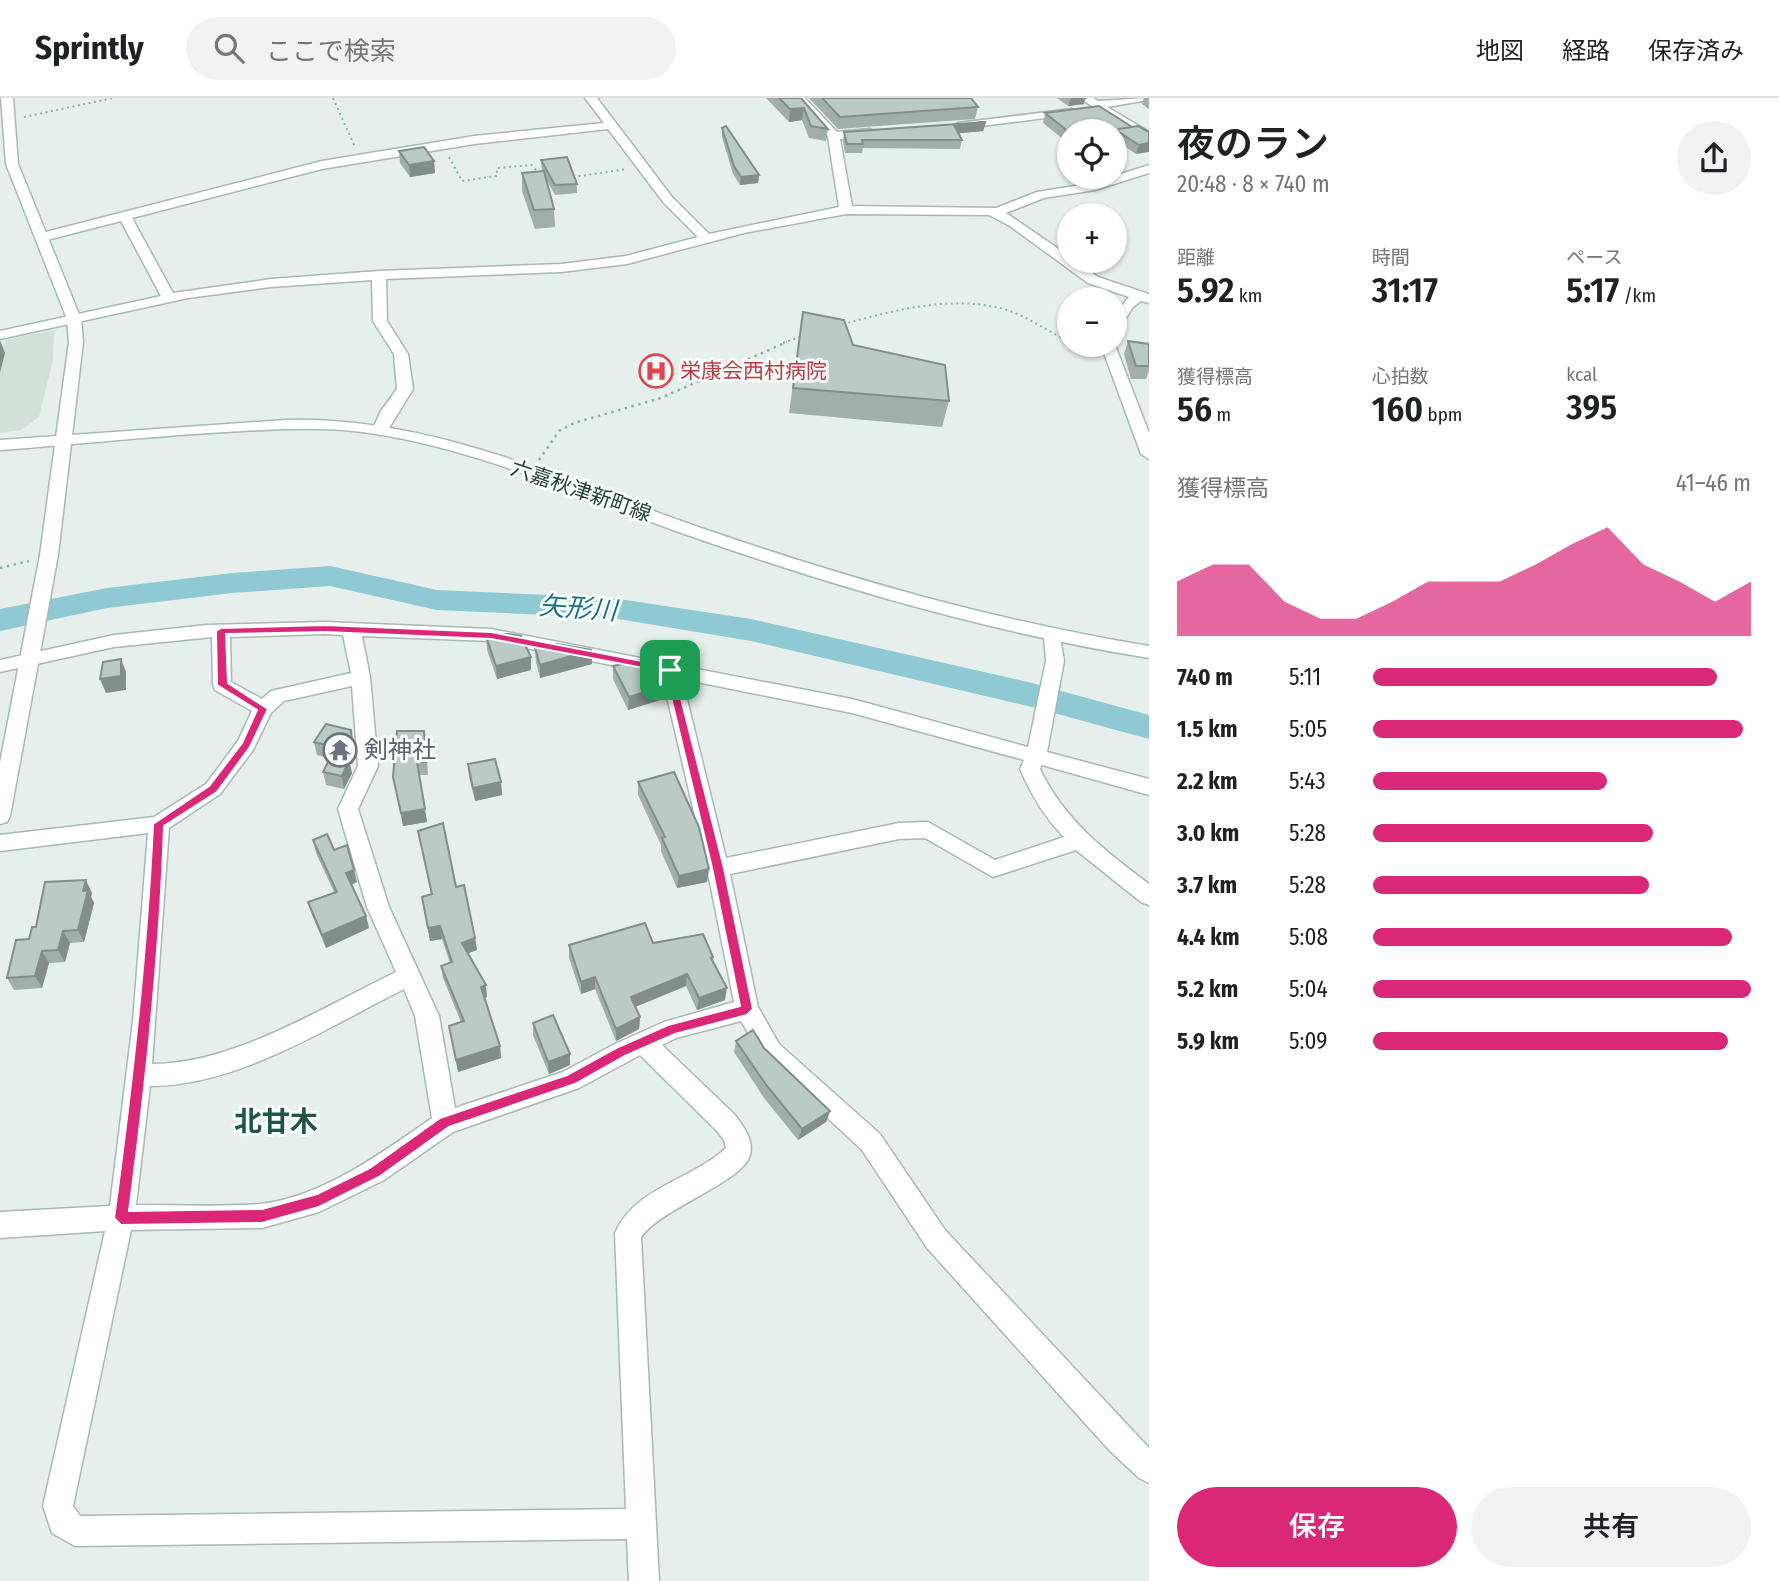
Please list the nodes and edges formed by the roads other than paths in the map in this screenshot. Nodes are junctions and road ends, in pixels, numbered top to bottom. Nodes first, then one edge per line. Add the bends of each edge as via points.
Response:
1 (7, 98) edge
2 (591, 98) edge
3 (799, 98) edge
4 (1085, 98) edge
5 (1142, 98) edge
6 (1099, 107) junction
7 (4, 122) edge
8 (613, 125) junction
9 (944, 127) edge
10 (889, 131) edge
11 (834, 135) junction
12 (1149, 137) edge
13 (1149, 169) edge
14 (846, 210) junction
15 (995, 213) junction
16 (124, 215) junction
17 (43, 237) junction
18 (706, 239) junction
19 (379, 275) junction
20 (1144, 297) edge
21 (169, 298) junction
22 (1127, 306) edge
23 (74, 319) junction
24 (0, 335) edge
25 (1113, 357) edge
26 (380, 430) junction
27 (64, 440) junction
28 (0, 445) edge
29 (1149, 454) edge
30 (351, 629) junction
31 (221, 631) junction
32 (1053, 636) junction
33 (1149, 652) edge
34 (30, 660) junction
35 (0, 666) edge
36 (670, 670) junction
37 (361, 677) junction
38 (263, 709) junction
39 (1036, 755) junction
40 (1149, 787) edge
41 (0, 816) edge
42 (159, 824) junction
43 (1074, 838) junction
44 (0, 843) edge
45 (718, 868) junction
46 (1149, 896) edge
47 (409, 976) junction
48 (747, 1009) junction
49 (643, 1042) junction
50 (140, 1075) junction
51 (445, 1123) junction
52 (121, 1218) junction
53 (0, 1225) edge
54 (1149, 1468) edge
55 (641, 1524) junction
56 (644, 1581) edge

1 - 7 street
2 - 8 street
3 - 11 street
4 - 6 street
5 - 6 street
6 - 9 street
6 - 12 street
7 - 17 street via 12,164
8 - 16 street via 359,158
8 - 18 street via 668,201
10 - 11 street
11 - 14 street
13 - 15 street via 1096,186 1041,195
14 - 15 street
14 - 18 street
15 - 20 street via 1093,280
16 - 17 street
16 - 21 street
17 - 23 street
18 - 19 street via 597,264
19 - 21 street via 271,283
19 - 26 street via 380,321 401,354 405,389
20 - 22 street
21 - 23 street
23 - 24 street
23 - 27 street via 76,342
25 - 29 street
26 - 27 street, 六嘉秋津新町線 via 311,424
26 - 32 street, 六嘉秋津新町線 via 488,458 790,564 936,609
27 - 28 street, 六嘉秋津新町線
27 - 34 street
30 - 31 street
30 - 36 street via 491,635
30 - 37 street
31 - 34 street via 114,641
31 - 38 street via 222,685
32 - 33 street, 六嘉秋津新町線
32 - 39 street via 1055,662
34 - 35 street
34 - 41 street
36 - 39 street via 852,706
36 - 45 street
37 - 38 street via 278,696
37 - 47 street via 368,766 348,809 378,907
38 - 42 street via 246,745 213,789
39 - 40 street
39 - 43 street via 1030,769 1039,793
42 - 44 street
42 - 50 street
43 - 45 street via 1072,843 993,869 928,830 899,831
43 - 46 street
45 - 48 street
47 - 50 street via 242,1058 178,1075
47 - 51 street via 427,1016
48 - 49 street via 672,1029
48 - 54 street via 771,1051 871,1142 936,1238 1119,1441
49 - 51 street via 570,1080
49 - 55 street via 726,1122 736,1136 739,1152 726,1167 637,1217 628,1233
50 - 52 street
51 - 52 street via 374,1172 319,1200 262,1216
52 - 53 street
52 - 55 street via 58,1506 63,1522 75,1531
55 - 56 street

